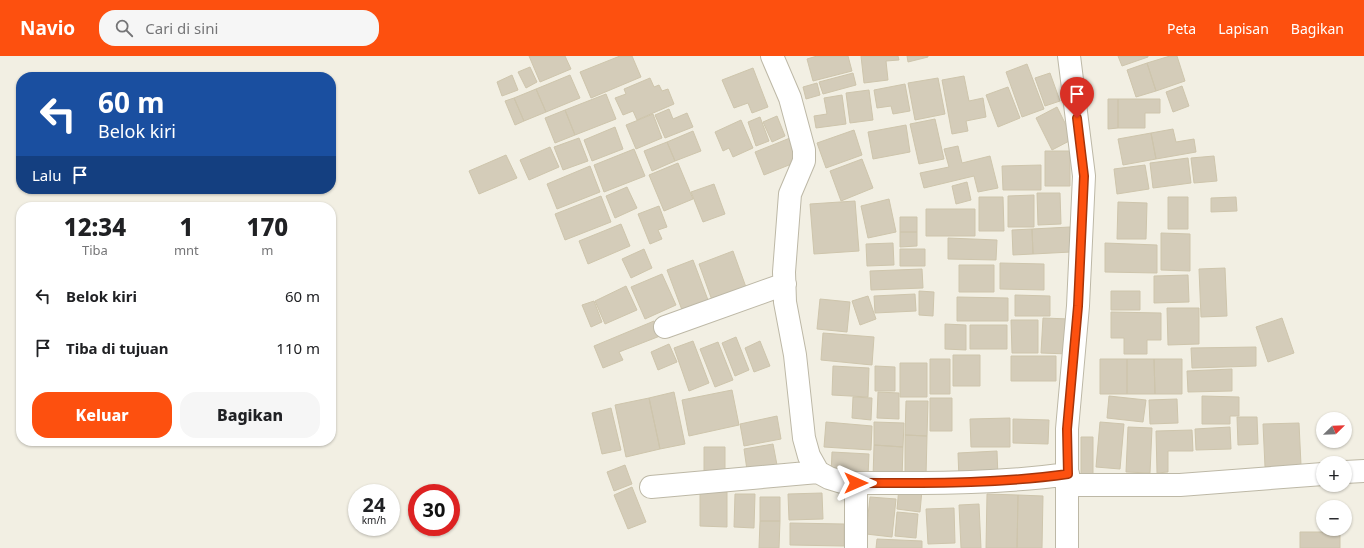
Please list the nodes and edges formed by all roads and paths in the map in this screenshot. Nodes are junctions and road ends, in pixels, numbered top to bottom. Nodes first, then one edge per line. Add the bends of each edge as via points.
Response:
1 (772, 56) edge
2 (1069, 56) edge
3 (785, 284) junction
4 (665, 327) dead end
5 (1364, 471) edge
6 (818, 472) junction
7 (1352, 472) edge
8 (1316, 475) edge
9 (1067, 480) junction
10 (856, 483) junction
11 (651, 487) dead end
12 (856, 548) edge
13 (1067, 548) edge

1 - 3 street via 790,98 804,150 804,161 790,194
2 - 9 street via 1084,176 1078,306 1067,429
3 - 4 street
3 - 6 street via 785,302 795,355 804,438 809,456
5 - 7 street
6 - 10 street via 842,482
6 - 11 street
8 - 9 street via 1180,485
9 - 10 street
9 - 13 street
10 - 12 street

